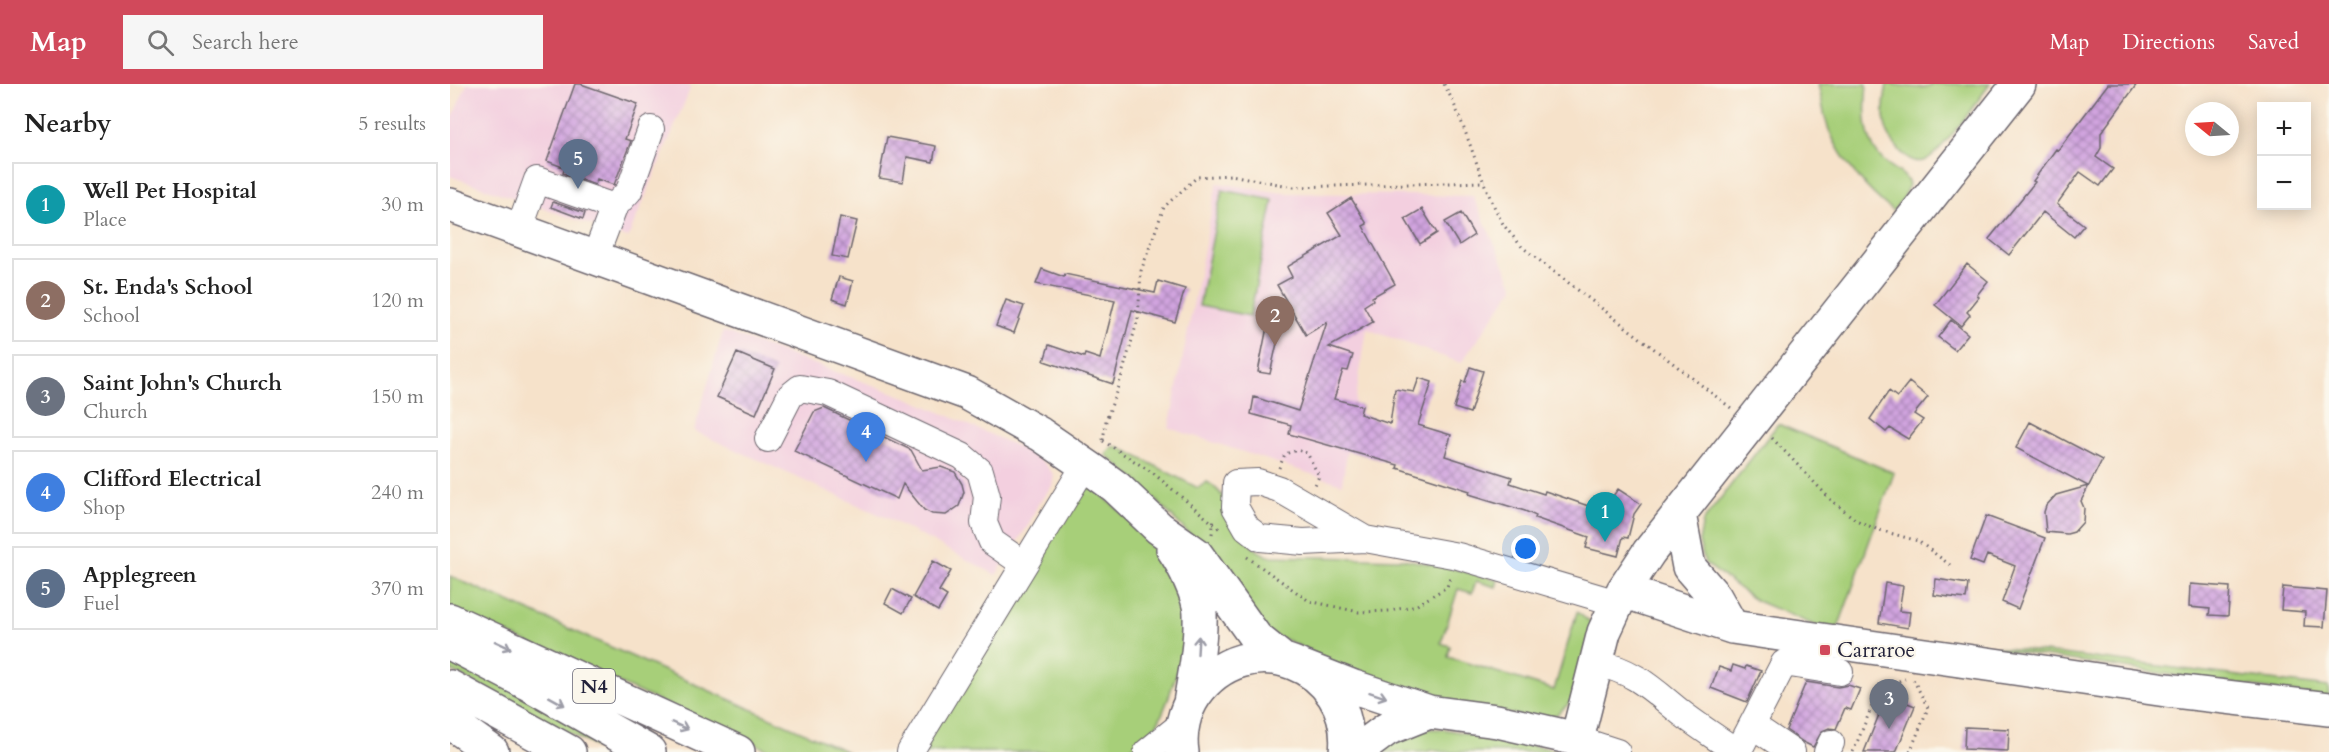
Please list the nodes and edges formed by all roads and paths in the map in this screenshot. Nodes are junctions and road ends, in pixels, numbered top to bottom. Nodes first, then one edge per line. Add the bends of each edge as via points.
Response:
1 (1444, 84) edge
2 (2019, 84) edge
3 (651, 129) dead end
4 (1485, 182) junction
5 (450, 205) edge
6 (614, 207) junction
7 (519, 230) junction
8 (595, 257) junction
9 (1751, 424) junction
10 (768, 439) dead end
11 (1094, 453) junction
12 (1272, 486) junction
13 (1306, 504) junction
14 (1679, 514) junction
15 (1159, 528) junction
16 (1365, 539) junction
17 (1024, 564) junction
18 (1950, 565) dead end
19 (1620, 597) junction
20 (450, 620) edge
21 (1732, 627) junction
22 (450, 644) edge
23 (1293, 663) junction
24 (1597, 664) junction
25 (1840, 672) dead end
26 (450, 687) edge
27 (2329, 709) edge
28 (1429, 712) junction
29 (450, 722) edge
30 (1752, 725) junction
31 (1185, 726) edge
32 (1577, 739) junction
33 (1837, 749) edge
34 (492, 752) edge
35 (569, 752) edge
36 (649, 752) edge
37 (738, 752) edge
38 (910, 752) edge
39 (1147, 752) edge
40 (1346, 752) edge
41 (1356, 752) edge
42 (1617, 752) edge
43 (1738, 752) edge
44 (1792, 752) edge
45 (1910, 752) edge

1 - 4 path via 1458,109
2 - 9 main road
3 - 6 street via 629,191
4 - 9 path via 1503,224 1522,247
4 - 11 path via 1294,187 1232,175 1197,177 1164,207 1141,271 1138,319
5 - 7 main road
6 - 7 street via 537,180
6 - 8 street
7 - 8 main road
8 - 11 main road via 966,393 1040,434
9 - 14 main road
9 - 18 path via 1769,435 1831,500 1856,520 1875,530 1918,541
10 - 17 street via 790,396 800,388 828,393 962,456 980,471 987,496 984,523 992,542
11 - 15 main road via 1116,487
11 - 17 street
12 - 13 street
12 - 13 path via 1285,454 1297,450 1307,453 1319,476
12 - 16 street via 1236,483 1235,507 1247,528 1260,538 1303,542
13 - 16 street
14 - 19 main road
14 - 21 main road via 1689,567 1715,597
15 - 23 main road via 1196,554 1256,638
31 -> 15 main road via 1198,658 1200,611 1184,564
16 - 19 street via 1458,556
17 - 38 street
19 - 21 main road
19 - 24 main road via 1604,632
20 -> 37 main road, N4
21 - 27 main road via 2142,687
22 -> 36 main road, N4
23 -> 28 main road
23 - 31 main road via 1260,657 1238,661 1219,671 1202,685
23 - 40 main road via 1322,680 1336,697 1348,739
24 - 32 main road
24 - 43 street via 1635,676
25 - 30 street via 1784,663
26 - 35 main road
28 - 32 main road via 1497,721
28 - 41 main road via 1387,729
29 - 34 main road
30 - 43 street
30 - 44 street
31 - 39 street
32 - 42 street
33 - 45 path via 1880,687 1912,676 1928,708

